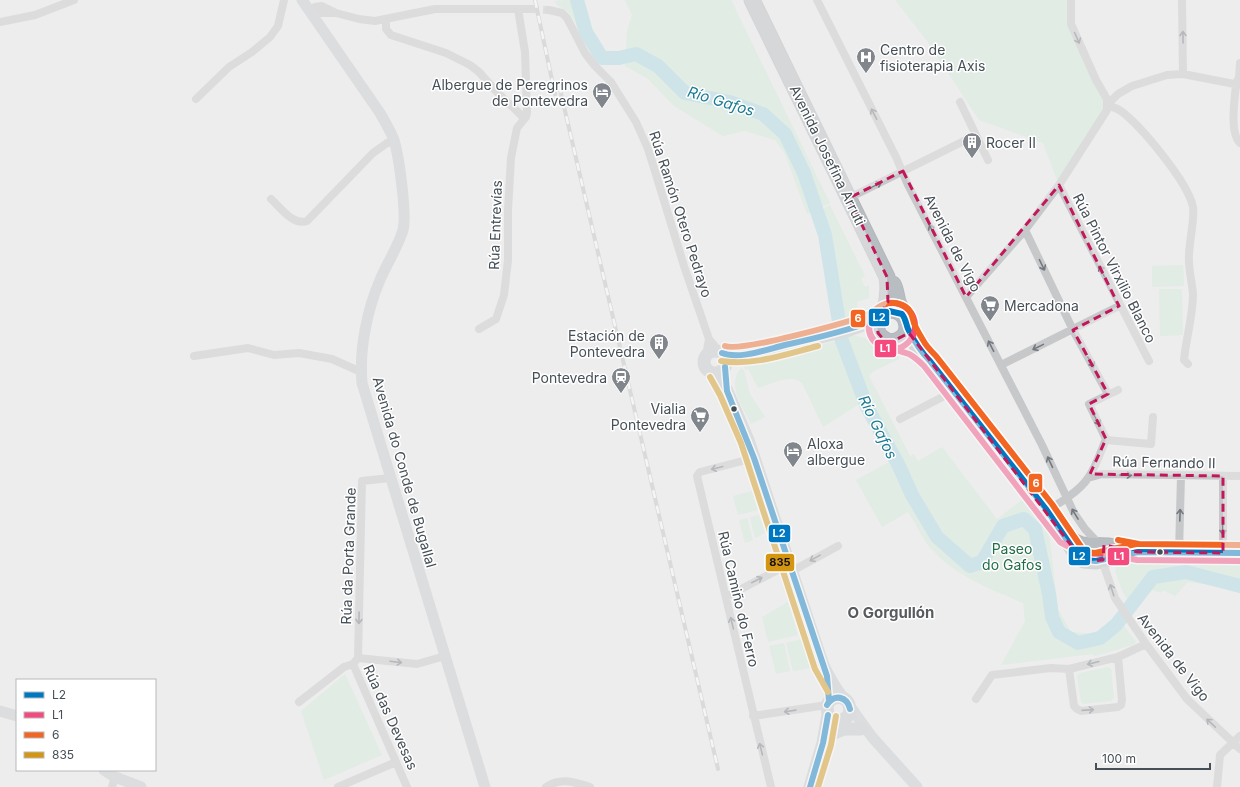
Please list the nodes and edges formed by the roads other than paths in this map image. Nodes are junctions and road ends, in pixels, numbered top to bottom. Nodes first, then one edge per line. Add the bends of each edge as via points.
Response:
1 (74, 0) edge
2 (284, 0) edge
3 (302, 0) edge
4 (752, 0) edge
5 (817, 0) edge
6 (1071, 0) edge
7 (1182, 0) edge
8 (310, 8) edge
9 (518, 9) junction
10 (531, 9) tunnel mouth
11 (324, 10) junction
12 (549, 10) tunnel mouth
13 (386, 20) junction
14 (0, 22) edge
15 (319, 27) junction
16 (1240, 63) edge
17 (1183, 74) junction
18 (1238, 84) edge
19 (196, 99) dead end
20 (960, 102) dead end
21 (1107, 105) junction
22 (526, 116) junction
23 (976, 135) junction
24 (394, 142) junction
25 (1240, 143) edge
26 (988, 160) dead end
27 (903, 171) junction
28 (1059, 185) junction
29 (849, 198) junction
30 (271, 199) dead end
31 (1025, 230) junction
32 (887, 277) junction
33 (966, 298) junction
34 (1119, 306) junction
35 (881, 316) junction
36 (906, 323) junction
37 (480, 329) dead end
38 (1073, 330) junction
39 (846, 332) junction
40 (708, 339) junction
41 (887, 339) junction
42 (921, 352) junction
43 (194, 356) dead end
44 (719, 361) junction
45 (1149, 362) dead end
46 (1188, 364) dead end
47 (1001, 365) junction
48 (361, 372) junction
49 (1118, 390) dead end
50 (954, 391) junction
51 (1108, 394) junction
52 (1153, 417) dead end
53 (900, 419) dead end
54 (1106, 440) junction
55 (754, 458) junction
56 (1181, 476) junction
57 (1223, 476) junction
58 (1240, 476) edge
59 (390, 478) junction
60 (1088, 478) junction
61 (1067, 497) junction
62 (1050, 510) junction
63 (838, 546) dead end
64 (1179, 553) junction
65 (1223, 553) junction
66 (1240, 553) edge
67 (1105, 558) junction
68 (790, 567) junction
69 (726, 597) junction
70 (1146, 644) junction
71 (445, 656) junction
72 (1118, 657) junction
73 (355, 661) junction
74 (1069, 669) junction
75 (976, 699) dead end
76 (299, 702) dead end
77 (835, 705) junction
78 (0, 711) edge
79 (16, 716) edge
80 (753, 716) junction
81 (842, 720) junction
82 (861, 730) junction
83 (1240, 736) edge
84 (872, 737) junction
85 (826, 739) junction
86 (1233, 743) junction
87 (1240, 749) edge
88 (396, 762) junction
89 (105, 771) edge
90 (113, 782) edge
91 (140, 787) edge
92 (338, 787) edge
93 (407, 787) edge
94 (485, 787) edge
95 (546, 787) edge
96 (590, 787) edge
97 (771, 787) edge
98 (810, 787) edge
99 (917, 787) edge
100 (1217, 787) edge

1 - 14 street via 35,15
2 - 19 street via 278,26 270,37 229,66
3 - 8 street, Avenida do Conde de Bugallal
4 - 29 highway, Avenida Josefina Arruti
27 -> 5 street, Avenida de Vigo
6 -> 21 street via 1071,24 1107,99
17 -> 7 street
8 - 11 street
8 - 11 street
8 - 15 street, Avenida do Conde de Bugallal
9 - 10 street
9 - 13 street via 440,9
9 - 22 street, Rúa Entrevías via 525,52 528,108
11 - 13 street via 366,20
11 - 15 street
12 - 40 street, Rúa Ramón Otero Pedrayo via 568,18 585,53 615,87 642,135
13 - 22 street via 386,29 391,35 446,53 470,65 522,116
15 - 24 street, Avenida do Conde de Bugallal via 380,113
16 - 18 street
17 - 18 street
17 - 21 street via 1167,75 1132,86 1118,94
18 - 25 street via 1233,131
20 - 23 street
21 - 28 street via 1107,110
21 - 46 street via 1120,110 1148,137 1189,194 1193,208 1188,256 1193,293 1184,360
22 - 37 street, Rúa Entrevías via 517,128 511,158 508,260 504,296 496,319
23 - 26 street
23 - 27 street
24 - 30 street via 387,143 373,153 307,221 293,220
24 - 48 street, Avenida do Conde de Bugallal via 403,197 403,228 372,300 364,338
29 -> 27 street
33 -> 27 street, Avenida de Vigo
28 - 31 street
34 -> 28 street, Rúa Pintor Virxilio Blanco
29 - 32 highway, Avenida Josefina Arruti
31 - 33 street
31 -> 38 street
32 - 35 highway, Avenida Josefina Arruti via 888,302
32 - 36 highway via 895,288
47 -> 33 street, Avenida de Vigo
34 - 38 street
34 - 45 street, Rúa Pintor Virxilio Blanco
35 - 36 highway via 894,310
35 - 39 main road
35 - 41 highway via 877,329
36 - 41 highway via 903,337
36 - 42 highway
38 -> 47 street
38 -> 51 street
39 - 41 main road via 866,332
39 - 44 main road
40 - 44 street, Rúa Ramón Otero Pedrayo
40 - 44 street, Rúa Ramón Otero Pedrayo
41 - 42 highway
42 - 50 highway
43 - 48 street via 248,348 274,355 299,353 332,359
44 - 55 main road via 727,391
61 -> 47 street, Avenida de Vigo
48 - 59 street, Avenida do Conde de Bugallal via 364,392
49 - 51 street
50 - 53 street
50 - 62 highway
51 -> 54 street via 1089,404
52 - 54 street via 1151,444
54 - 60 street
55 - 68 main road
55 -> 69 street, Rúa Camiño do Ferro via 700,472 697,476
56 - 57 street, Rúa Fernando II
60 -> 56 street, Rúa Fernando II via 1102,474
64 -> 56 street
57 - 58 street, Rúa Fernando II
57 -> 65 street
59 - 71 street, Avenida do Conde de Bugallal
59 -> 73 street, Rúa da Porta Grande via 362,482
60 - 61 street
61 - 62 street
67 -> 61 street, Avenida de Vigo via 1074,513
62 - 67 highway via 1064,534
63 -> 68 street
64 - 65 highway
64 - 67 highway via 1138,552
65 - 66 highway
70 -> 67 street, Avenida de Vigo via 1115,598
69 -> 68 street
68 - 77 main road via 828,676
80 -> 69 street, Rúa Camiño do Ferro
70 - 72 street
86 -> 70 street, Avenida de Vigo via 1187,699
73 -> 71 street via 418,664
71 - 94 street, Avenida do Conde de Bugallal
72 -> 74 street
74 -> 72 street via 1074,706 1077,709 1081,711 1118,707 1122,700
73 - 76 street
73 - 88 street, Rúa das Devesas
74 - 75 street via 1051,668 992,675
77 -> 80 street
77 - 81 main road via 833,720
77 - 81 main road via 849,714
77 - 84 street
77 - 85 main road
78 - 79 street
97 -> 80 street, Rúa Camiño do Ferro
81 - 82 street
81 - 85 main road
82 - 84 street
82 - 85 main road via 844,730
83 - 86 street
84 - 99 street
85 - 98 main road
86 - 87 street, Avenida de Vigo
86 - 100 street via 1220,755
88 - 92 street
88 - 93 street, Rúa das Devesas
89 - 90 street
90 - 91 street
95 - 96 street via 567,781

